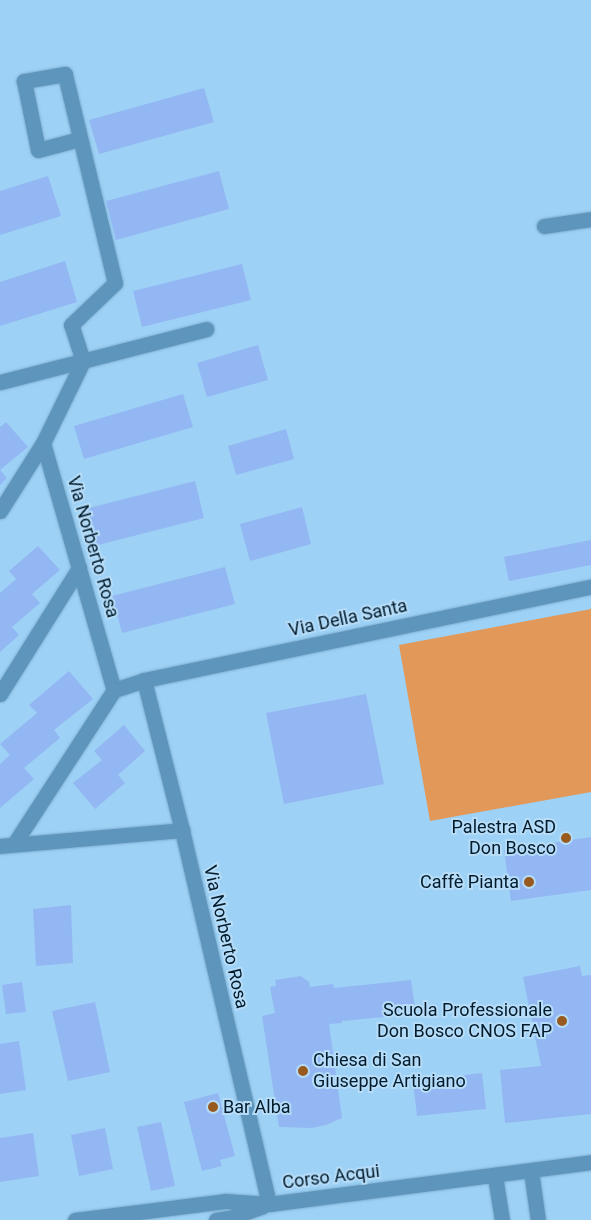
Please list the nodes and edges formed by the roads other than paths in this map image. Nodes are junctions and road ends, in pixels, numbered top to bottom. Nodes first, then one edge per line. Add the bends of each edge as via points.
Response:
1 (80, 139) junction
2 (591, 219) edge
3 (544, 226) dead end
4 (206, 329) dead end
5 (83, 361) junction
6 (0, 382) edge
7 (43, 443) junction
8 (0, 511) edge
9 (79, 568) junction
10 (591, 587) edge
11 (144, 680) junction
12 (114, 690) junction
13 (0, 694) edge
14 (182, 830) junction
15 (7, 845) edge
16 (591, 1162) edge
17 (531, 1171) junction
18 (495, 1176) junction
19 (269, 1204) junction
20 (76, 1220) edge
21 (216, 1220) edge
22 (502, 1220) edge
23 (538, 1220) edge

1 - 1 street via 65,74 24,81 38,150
1 - 5 street via 115,283 70,325
2 - 3 street
4 - 5 street
5 - 6 street
5 - 7 street
7 - 8 street
7 - 9 street, Via Norberto Rosa
9 - 12 street, Via Norberto Rosa
9 - 13 street
10 - 11 street, Via Della Santa
11 - 12 street, Via Della Santa
11 - 14 street, Via Norberto Rosa
12 - 15 street
14 - 15 street
14 - 19 street, Via Norberto Rosa
16 - 17 street, Corso Acqui
17 - 18 street, Corso Acqui
17 - 23 street
18 - 19 street, Corso Acqui
18 - 22 street
19 - 20 street, Corso Acqui via 225,1202
19 - 21 street

